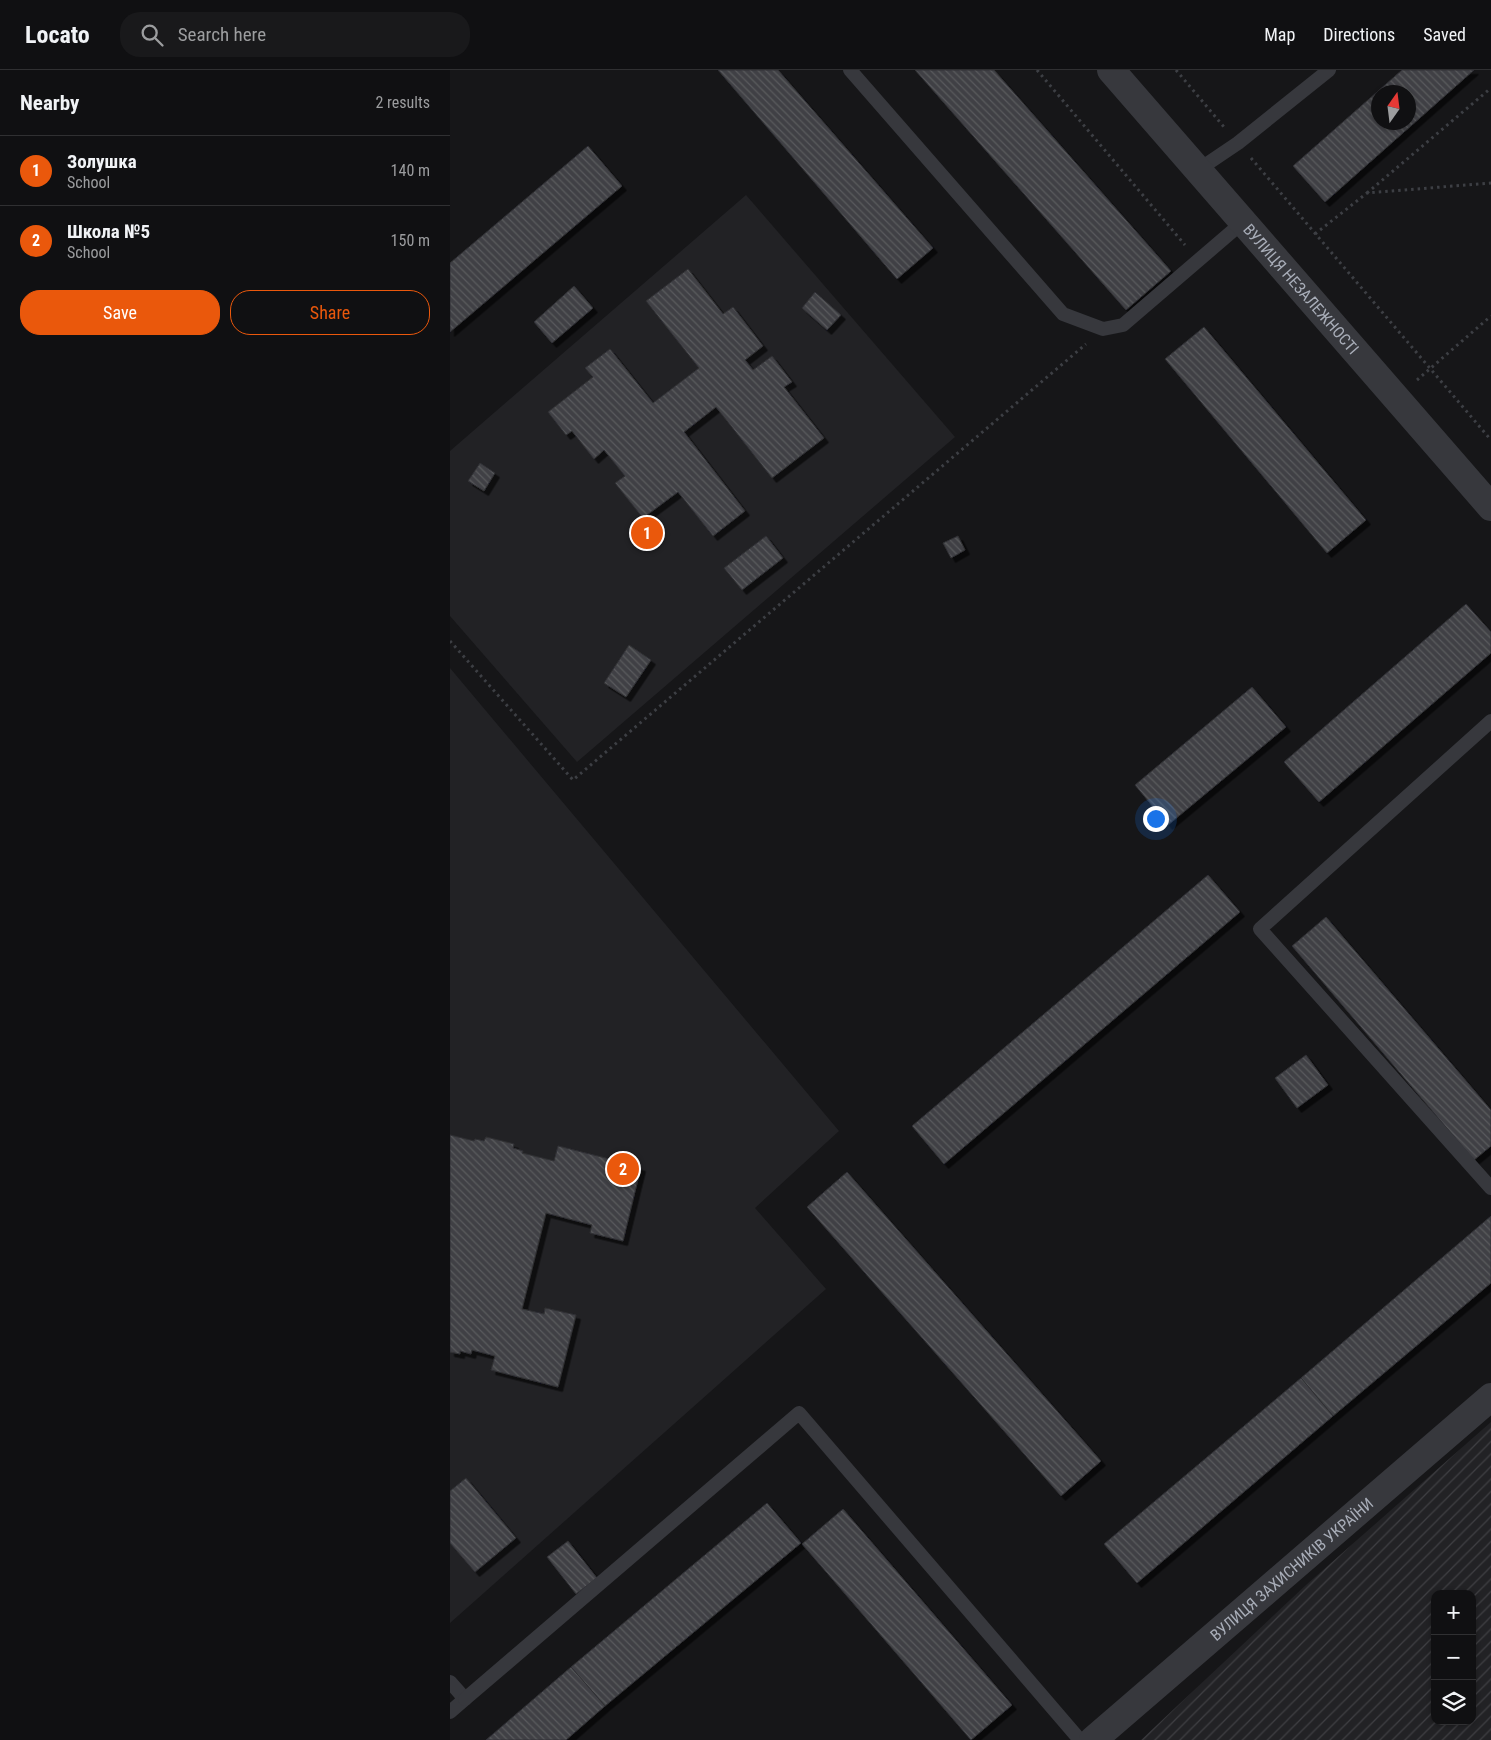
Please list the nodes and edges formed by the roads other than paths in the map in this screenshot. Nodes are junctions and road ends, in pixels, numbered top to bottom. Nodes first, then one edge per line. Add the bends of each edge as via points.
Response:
1 (850, 70) edge
2 (1111, 70) edge
3 (1329, 70) edge
4 (1198, 170) junction
5 (1243, 222) junction
6 (1491, 507) edge
7 (1491, 721) edge
8 (1491, 1188) edge
9 (1491, 1397) edge
10 (450, 1682) edge
11 (465, 1699) junction
12 (450, 1712) edge
13 (1080, 1740) edge
14 (1093, 1740) edge

1 - 5 lane via 1063,314 1103,329 1123,325
2 - 4 street, ВУЛИЦЯ НЕЗАЛЕЖНОСТІ
3 - 4 lane via 1238,143
4 - 5 street, ВУЛИЦЯ НЕЗАЛЕЖНОСТІ
5 - 6 street, ВУЛИЦЯ НЕЗАЛЕЖНОСТІ
7 - 8 lane via 1260,929
9 - 14 street, ВУЛИЦЯ ЗАХИСНИКІВ УКРАЇНИ
10 - 11 lane
11 - 12 lane
11 - 13 lane via 799,1413

